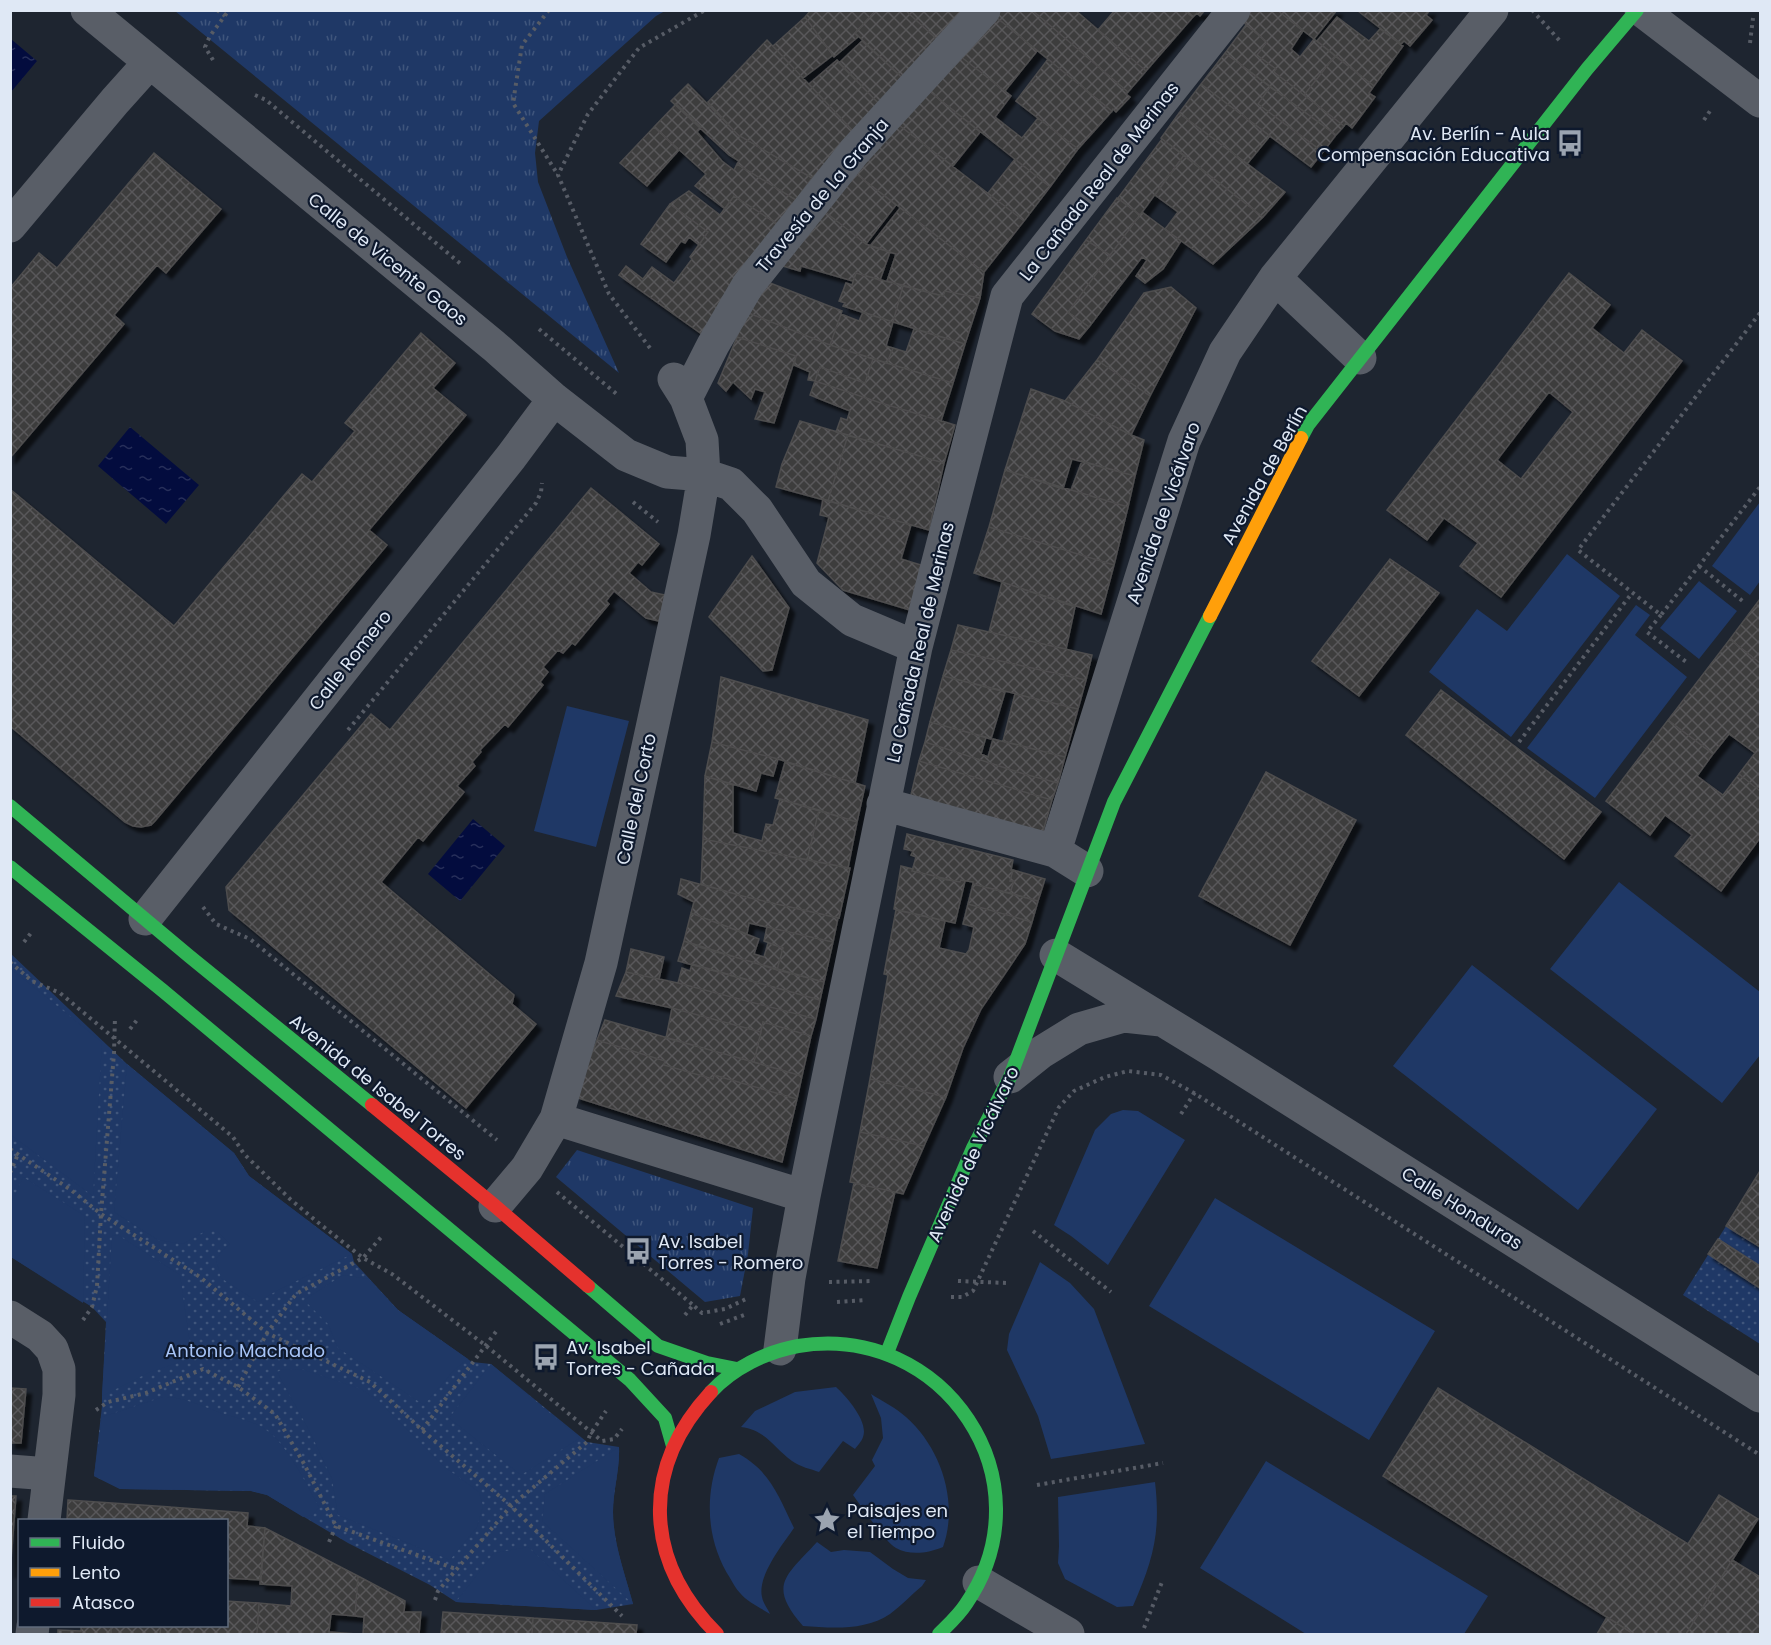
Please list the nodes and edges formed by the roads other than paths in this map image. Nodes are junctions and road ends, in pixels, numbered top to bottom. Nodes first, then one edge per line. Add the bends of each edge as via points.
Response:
1 (87, 10) edge
2 (984, 10) edge
3 (1234, 10) edge
4 (1492, 10) edge
5 (1636, 10) edge
6 (1641, 10) edge
7 (150, 62) junction
8 (1761, 101) edge
9 (10, 226) edge
10 (1275, 278) junction
11 (1360, 358) junction
12 (680, 388) joint
13 (554, 399) junction
14 (704, 475) junction
15 (916, 647) junction
16 (883, 804) junction
17 (10, 806) edge
18 (1055, 851) junction
19 (10, 867) edge
20 (1086, 871) junction
21 (145, 920) junction
22 (1056, 955) junction
23 (1163, 1020) junction
24 (1010, 1077) junction
25 (556, 1119) junction
26 (804, 1196) junction
27 (495, 1206) junction
28 (10, 1317) edge
29 (780, 1349) junction
30 (887, 1353) junction
31 (737, 1369) junction
32 (1761, 1396) edge
33 (673, 1446) junction
34 (10, 1471) edge
35 (49, 1474) junction
36 (44, 1519) edge
37 (979, 1582) junction
38 (717, 1635) edge
39 (939, 1635) edge
40 (1068, 1635) edge

1 - 7 street, Calle de Vicente Gaos
2 - 12 street, Travesía de La Granja via 854,152 748,285 713,345
3 - 15 street, La Cañada Real de Merinas via 1007,296
4 - 10 street, Avenida de Vicálvaro
5 - 11 street, Avenida de Berlín
6 - 8 street
7 - 9 street
7 - 13 street, Calle de Vicente Gaos
10 - 11 street
10 - 18 street, Avenida de Vicálvaro via 1226,352 1184,441
11 - 20 street, Avenida de Berlín via 1308,424 1114,802
12 - 14 street, Calle del Corto via 702,440
13 - 14 street, Calle de Vicente Gaos via 626,455 667,472
13 - 21 street, Calle Romero
14 - 15 street, Calle de Vicente Gaos via 731,484 757,510 806,583 852,620
14 - 25 street, Calle del Corto via 601,963
15 - 16 street, La Cañada Real de Merinas
16 - 18 street
16 - 26 street, La Cañada Real de Merinas
17 - 21 street, Avenida de Isabel Torres
18 - 20 street
19 - 33 street via 630,1380 665,1418
20 - 22 street, Avenida de Berlín
21 - 27 street, Avenida de Isabel Torres
22 - 23 street, Calle Honduras
22 - 24 street, Avenida de Vicálvaro
23 - 24 street, Calle Honduras via 1124,1016 1079,1029
23 - 32 street, Calle Honduras
24 - 30 street, Avenida de Vicálvaro via 973,1148
25 - 26 street
25 - 27 street, Calle del Corto via 527,1168
26 - 29 street, La Cañada Real de Merinas
27 - 31 street, Avenida de Isabel Torres via 658,1346
28 - 35 street via 40,1336 52,1349 59,1369
29 - 30 street via 834,1343
29 - 31 street
30 - 37 street via 912,1365 955,1400 984,1448 992,1474 995,1529
31 - 33 street via 688,1416
33 - 38 street via 660,1497 665,1550 685,1597
34 - 35 street
35 - 36 street
37 - 39 street via 963,1610
37 - 40 street

